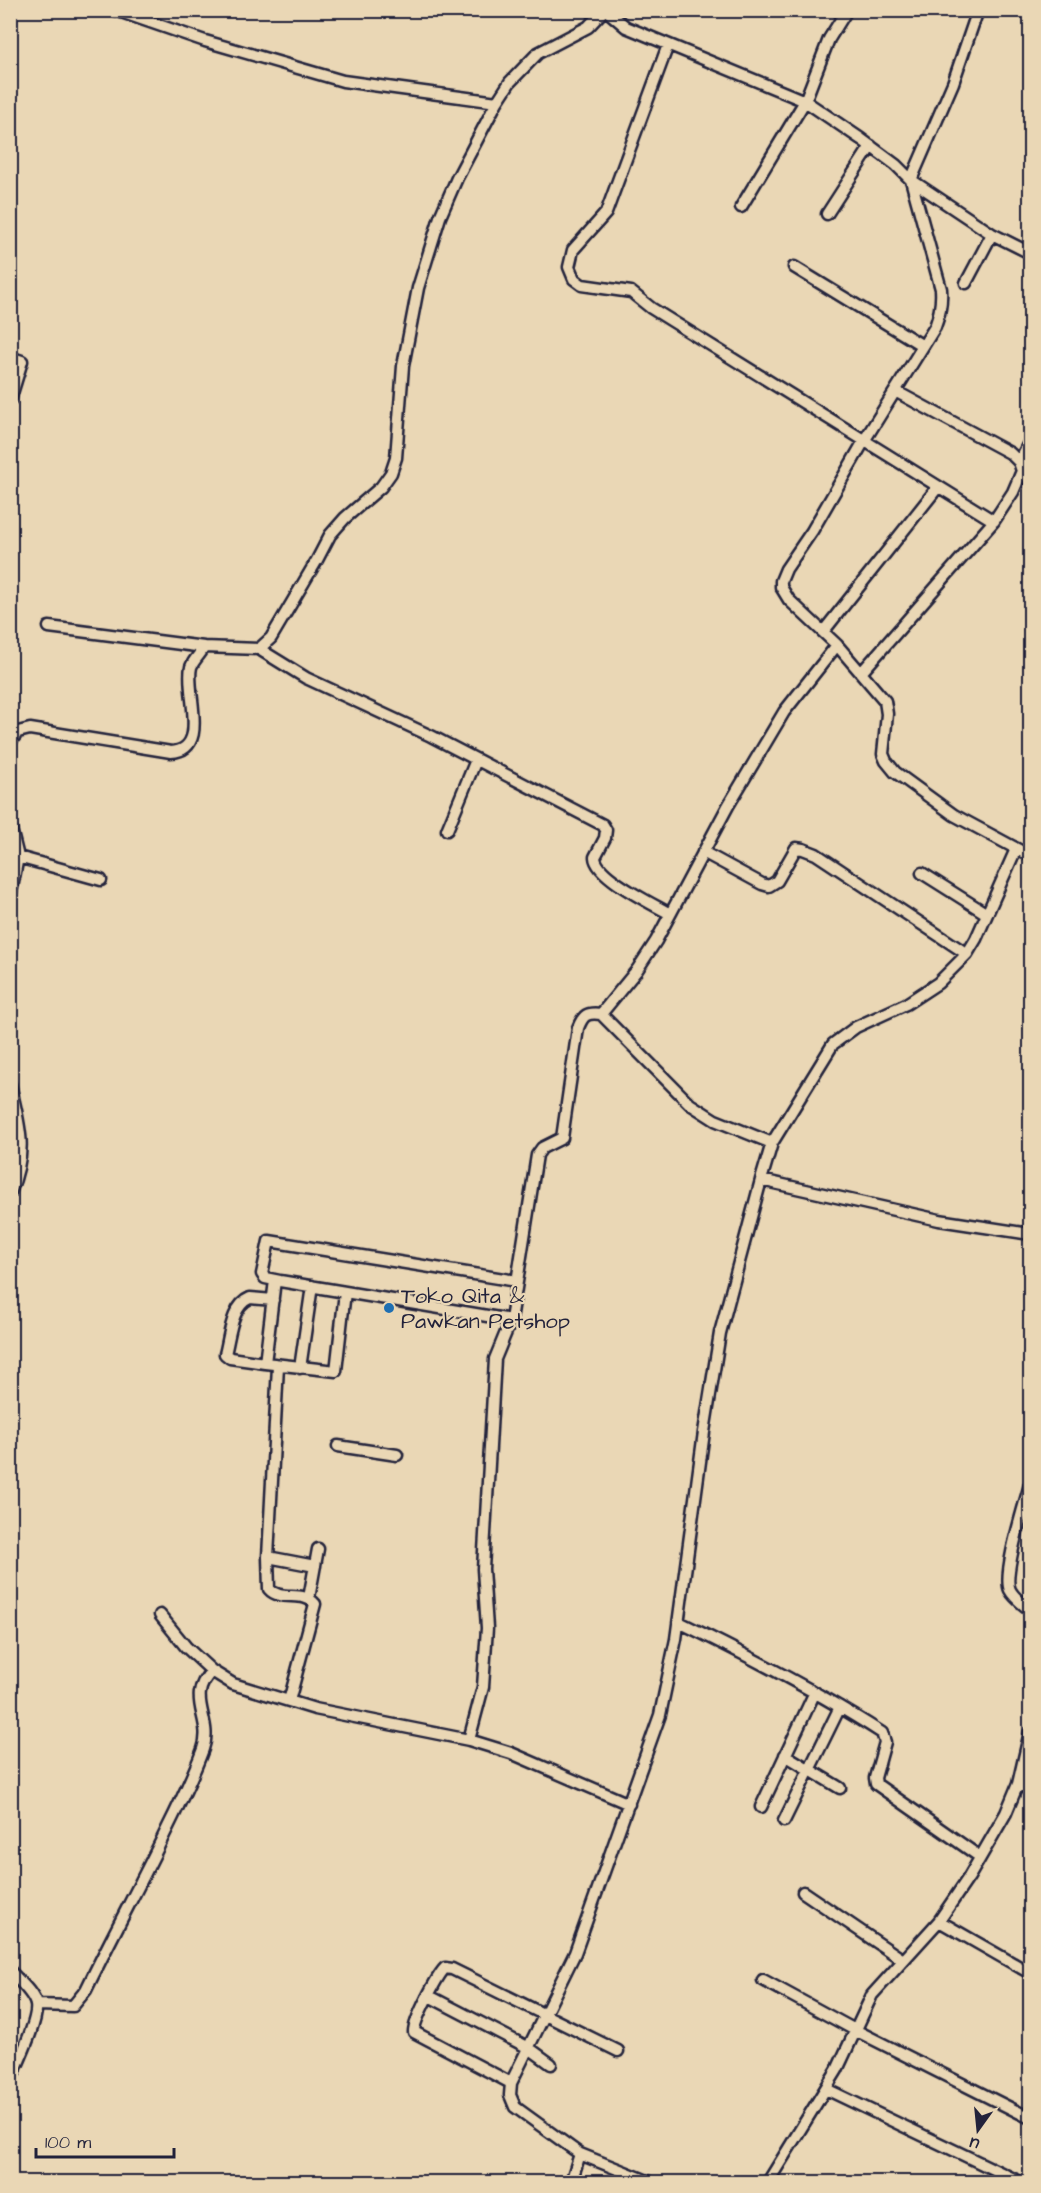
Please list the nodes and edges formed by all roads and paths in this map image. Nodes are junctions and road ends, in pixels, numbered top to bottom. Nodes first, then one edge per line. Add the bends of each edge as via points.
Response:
1 (116, 10) edge
2 (605, 10) edge
3 (847, 10) edge
4 (978, 10) edge
5 (668, 45) junction
6 (805, 101) junction
7 (496, 102) junction
8 (871, 146) junction
9 (911, 180) junction
10 (741, 207) dead end
11 (826, 213) dead end
12 (992, 234) junction
13 (1030, 253) edge
14 (794, 267) dead end
15 (966, 283) dead end
16 (923, 346) junction
17 (10, 357) edge
18 (895, 391) junction
19 (10, 400) edge
20 (864, 441) junction
21 (1030, 441) edge
22 (1019, 462) junction
23 (938, 487) junction
24 (994, 522) junction
25 (49, 627) dead end
26 (823, 632) junction
27 (837, 645) junction
28 (204, 647) junction
29 (260, 649) junction
30 (861, 673) junction
31 (10, 742) edge
32 (476, 760) junction
33 (10, 825) edge
34 (447, 830) dead end
35 (1016, 849) junction
36 (703, 852) junction
37 (1030, 856) edge
38 (18, 857) junction
39 (922, 873) dead end
40 (101, 880) dead end
41 (10, 898) edge
42 (670, 914) junction
43 (987, 914) junction
44 (967, 954) junction
45 (601, 1014) junction
46 (10, 1084) edge
47 (772, 1143) junction
48 (760, 1180) junction
49 (10, 1193) edge
50 (1030, 1234) edge
51 (275, 1280) junction
52 (517, 1281) junction
53 (312, 1286) junction
54 (345, 1292) junction
55 (273, 1300) junction
56 (512, 1320) junction
57 (265, 1363) junction
58 (278, 1366) junction
59 (300, 1368) junction
60 (338, 1446) dead end
61 (397, 1455) dead end
62 (1030, 1484) edge
63 (318, 1549) dead end
64 (268, 1557) junction
65 (315, 1566) junction
66 (309, 1598) junction
67 (1030, 1610) edge
68 (160, 1615) dead end
69 (678, 1622) junction
70 (212, 1671) junction
71 (815, 1692) junction
72 (289, 1701) junction
73 (840, 1707) junction
74 (1030, 1732) edge
75 (469, 1740) junction
76 (785, 1755) junction
77 (809, 1770) junction
78 (1018, 1784) junction
79 (840, 1788) dead end
80 (1030, 1788) edge
81 (630, 1804) junction
82 (761, 1807) dead end
83 (784, 1821) dead end
84 (980, 1857) junction
85 (803, 1892) dead end
86 (939, 1921) junction
87 (903, 1960) junction
88 (10, 1971) edge
89 (1030, 1973) edge
90 (763, 1980) dead end
91 (429, 1996) junction
92 (36, 2004) junction
93 (546, 2014) junction
94 (855, 2030) junction
95 (529, 2048) junction
96 (618, 2051) dead end
97 (551, 2064) dead end
98 (10, 2082) edge
99 (511, 2083) junction
100 (826, 2089) junction
101 (1030, 2118) edge
102 (580, 2154) junction
103 (1018, 2181) dead end
104 (571, 2182) edge
105 (650, 2182) edge
106 (768, 2182) edge

1 - 7 street via 205,41 343,81
2 - 5 street via 626,27
2 - 7 street via 588,27 538,53
3 - 6 street via 829,39
4 - 9 street via 953,83
5 - 6 street
5 - 20 street via 606,213 573,250 569,267 574,279 582,285 631,292
6 - 8 street
6 - 10 street
7 - 29 street via 456,178 421,278 403,366 396,458 390,473 381,487 330,535 271,638
8 - 9 street
8 - 11 street
9 - 12 street
9 - 16 street via 942,301 935,327
12 - 13 street
12 - 15 street
14 - 16 street
16 - 18 street
17 - 19 street via 22,361
18 - 20 street
18 - 22 street via 1010,453
20 - 23 street
20 - 26 street via 781,581 785,596
21 - 22 street
22 - 24 street via 1019,480
23 - 24 street
23 - 26 street
24 - 30 street
25 - 28 street
26 - 27 street
27 - 30 street
27 - 36 street via 784,712
28 - 29 street
28 - 31 street via 192,665 193,733 183,751 30,729 18,732
29 - 32 street via 306,678
30 - 35 street via 885,701 882,748 895,772 954,814
32 - 34 street
32 - 42 street via 603,825 605,838 595,857 599,868
33 - 38 street
35 - 37 street
35 - 43 street
36 - 42 street
36 - 44 street via 769,886 777,881 796,848 816,854
38 - 40 street
38 - 41 street
39 - 43 street
42 - 45 street via 637,970
43 - 44 street
44 - 47 street via 938,983 856,1027 833,1044
45 - 47 street via 700,1112
45 - 52 street via 588,1013 582,1017 562,1138 537,1155
46 - 49 street via 22,1144
47 - 48 street
48 - 50 street via 939,1220
48 - 69 street via 720,1333
51 - 52 street via 262,1274 267,1243 272,1240
51 - 53 street
51 - 55 street
52 - 56 street
53 - 54 street
53 - 59 street
54 - 56 street
54 - 59 street via 336,1371
55 - 57 street
55 - 57 street via 250,1298 241,1305 225,1354
56 - 75 street via 495,1359 483,1569 487,1628 483,1687
57 - 58 street
58 - 59 street
58 - 64 street
60 - 61 street
62 - 67 street via 1008,1582 1013,1594
63 - 65 street
64 - 65 street
64 - 66 street via 270,1591
65 - 66 street
66 - 72 street via 315,1604
68 - 70 street
69 - 71 street
69 - 81 street via 660,1714
70 - 72 street via 228,1681
70 - 92 street via 204,1678 199,1692 206,1733 203,1749 86,1990 74,2006
71 - 73 street
71 - 76 street
72 - 75 street
73 - 77 street
73 - 84 street via 884,1735 876,1784
74 - 78 street
75 - 81 street via 511,1753
76 - 77 street
76 - 82 street
77 - 79 street
77 - 83 street
78 - 80 street
78 - 84 street
81 - 93 street via 575,1953
84 - 86 street
85 - 87 street
86 - 87 street
86 - 89 street
87 - 94 street via 873,1995
88 - 92 street
90 - 94 street
91 - 93 street via 442,1970 448,1967
91 - 95 street
91 - 99 street via 414,2032
92 - 98 street via 27,2041
93 - 95 street
93 - 96 street
94 - 100 street
94 - 101 street
95 - 97 street
95 - 99 street
99 - 102 street via 515,2107
100 - 103 street
100 - 106 street
102 - 104 street
102 - 105 street

